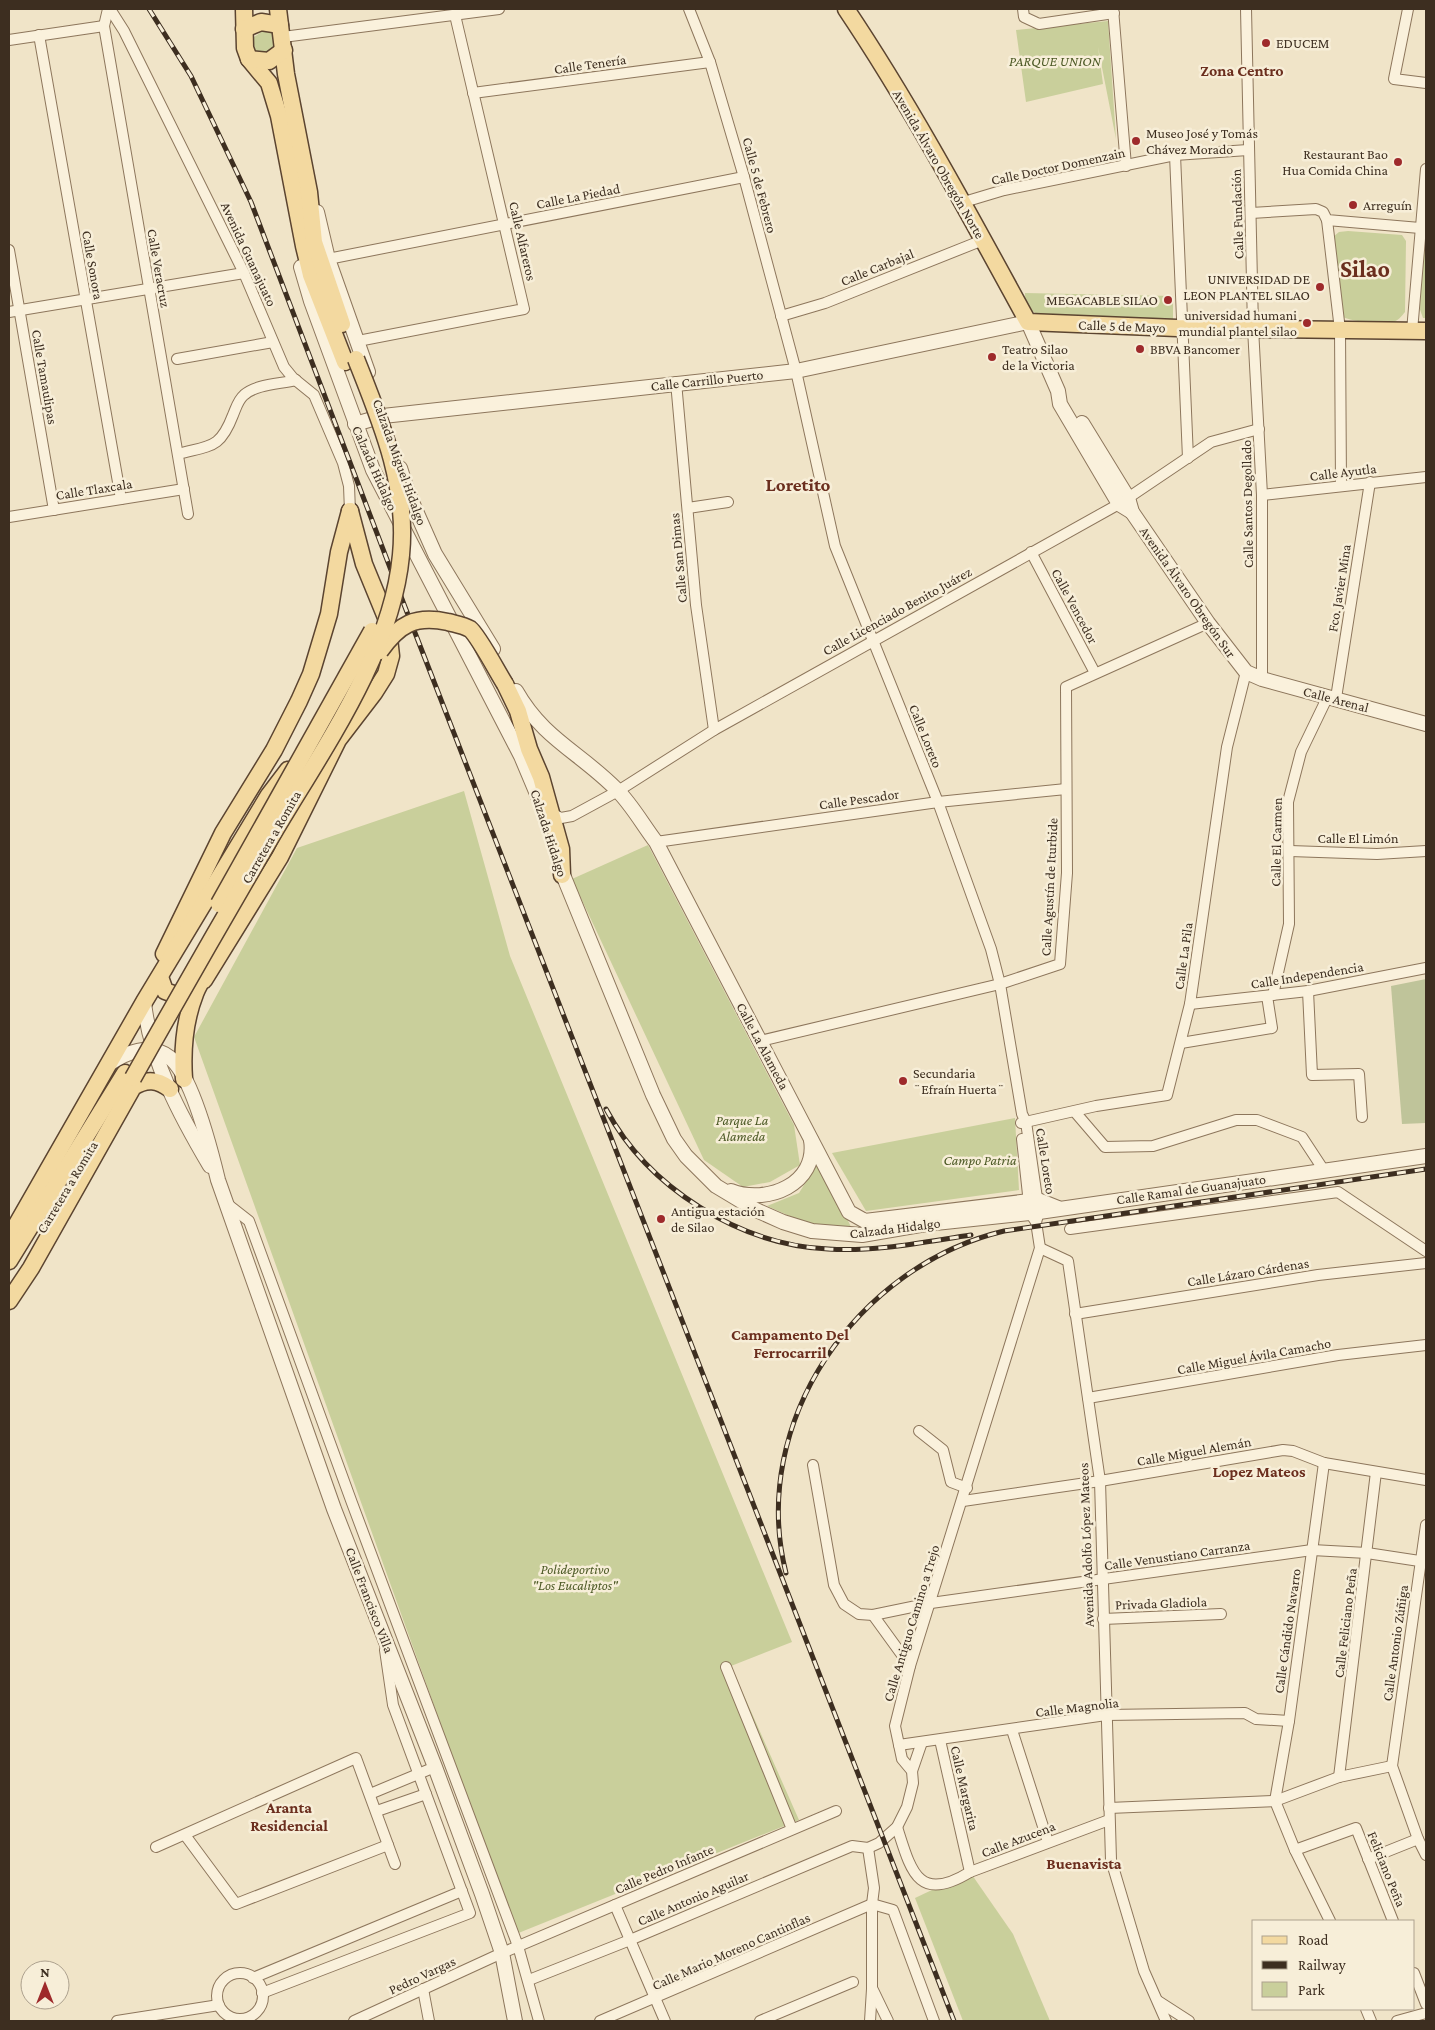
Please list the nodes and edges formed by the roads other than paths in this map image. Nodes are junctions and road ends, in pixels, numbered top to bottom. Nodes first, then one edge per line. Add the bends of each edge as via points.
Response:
1 (109, 9) edge
2 (244, 9) edge
3 (278, 9) edge
4 (499, 9) edge
5 (689, 9) edge
6 (846, 9) edge
7 (1023, 9) edge
8 (1246, 9) edge
9 (1408, 9) edge
10 (1114, 11) edge
11 (414, 14) edge
12 (455, 15) junction
13 (104, 26) junction
14 (244, 29) junction
15 (39, 35) junction
16 (282, 37) junction
17 (9, 40) edge
18 (249, 59) junction
19 (710, 62) junction
20 (1426, 82) edge
21 (473, 94) junction
22 (1248, 150) junction
23 (1175, 155) junction
24 (286, 158) junction
25 (1126, 166) junction
26 (1426, 169) edge
27 (744, 177) junction
28 (309, 192) junction
29 (964, 202) junction
30 (1251, 213) junction
31 (1327, 220) junction
32 (505, 224) junction
33 (1420, 228) junction
34 (983, 240) junction
35 (9, 250) edge
36 (328, 259) junction
37 (244, 273) junction
38 (149, 290) junction
39 (85, 299) junction
40 (20, 311) junction
41 (9, 312) edge
42 (781, 316) junction
43 (1028, 322) junction
44 (1181, 328) junction
45 (1253, 328) junction
46 (1340, 330) junction
47 (1419, 331) edge
48 (358, 341) junction
49 (273, 342) junction
50 (177, 359) dead end
51 (350, 360) junction
52 (796, 371) junction
53 (296, 380) junction
54 (676, 382) junction
55 (383, 416) junction
56 (355, 424) junction
57 (1259, 429) junction
58 (178, 454) junction
59 (1188, 458) junction
60 (399, 465) junction
61 (373, 470) junction
62 (1426, 477) edge
63 (1370, 482) junction
64 (1341, 486) junction
65 (184, 489) junction
66 (1262, 495) junction
67 (121, 499) junction
68 (1123, 501) junction
69 (728, 502) dead end
70 (688, 508) junction
71 (54, 510) junction
72 (350, 511) junction
73 (188, 514) dead end
74 (9, 517) edge
75 (1031, 552) junction
76 (435, 554) junction
77 (420, 562) junction
78 (1208, 623) junction
79 (871, 641) junction
80 (367, 669) junction
81 (1246, 672) junction
82 (1095, 673) junction
83 (1262, 679) junction
84 (506, 680) junction
85 (485, 687) junction
86 (1332, 697) junction
87 (1426, 724) edge
88 (335, 729) junction
89 (714, 730) junction
90 (551, 737) joint
91 (301, 757) junction
92 (1066, 789) junction
93 (618, 791) junction
94 (938, 802) junction
95 (551, 813) junction
96 (656, 842) junction
97 (1290, 851) junction
98 (1426, 851) edge
99 (562, 875) junction
100 (1426, 968) edge
101 (160, 977) junction
102 (1000, 984) junction
103 (200, 986) junction
104 (1308, 991) junction
105 (1270, 996) junction
106 (144, 1002) junction
107 (1190, 1004) junction
108 (760, 1041) junction
109 (1180, 1042) junction
110 (155, 1051) junction
111 (108, 1064) junction
112 (129, 1076) junction
113 (184, 1079) junction
114 (170, 1089) junction
115 (1075, 1112) junction
116 (1362, 1117) dead end
117 (1023, 1120) junction
118 (810, 1136) junction
119 (1426, 1156) edge
120 (1323, 1169) junction
121 (218, 1180) junction
122 (716, 1186) junction
123 (226, 1203) junction
124 (1034, 1210) junction
125 (865, 1221) junction
126 (1070, 1229) dead end
127 (862, 1235) junction
128 (9, 1238) edge
129 (1040, 1248) junction
130 (1426, 1251) edge
131 (9, 1261) edge
132 (1426, 1263) edge
133 (9, 1283) edge
134 (9, 1301) edge
135 (1075, 1314) junction
136 (1426, 1345) edge
137 (1088, 1398) junction
138 (920, 1431) dead end
139 (1324, 1463) junction
140 (812, 1465) dead end
141 (1376, 1472) junction
142 (1426, 1480) edge
143 (1100, 1481) junction
144 (967, 1488) junction
145 (963, 1501) junction
146 (1426, 1525) edge
147 (1312, 1550) junction
148 (1367, 1554) junction
149 (1424, 1561) edge
150 (1101, 1580) junction
151 (931, 1603) junction
152 (1221, 1614) dead end
153 (873, 1615) junction
154 (1103, 1619) junction
155 (382, 1632) junction
156 (910, 1666) junction
157 (726, 1668) dead end
158 (1106, 1715) junction
159 (1289, 1721) junction
160 (1012, 1730) junction
161 (940, 1740) junction
162 (922, 1742) junction
163 (899, 1745) junction
164 (1392, 1766) junction
165 (435, 1767) junction
166 (912, 1771) junction
167 (418, 1774) junction
168 (1340, 1777) junction
169 (370, 1794) junction
170 (426, 1794) junction
171 (1275, 1801) junction
172 (1109, 1808) junction
173 (376, 1811) junction
174 (836, 1811) dead end
175 (1109, 1820) junction
176 (897, 1827) junction
177 (792, 1829) junction
178 (185, 1835) junction
179 (1418, 1839) junction
180 (1048, 1842) junction
181 (388, 1845) junction
182 (156, 1847) dead end
183 (868, 1848) junction
184 (1295, 1850) junction
185 (1426, 1853) edge
186 (1368, 1859) junction
187 (395, 1864) dead end
188 (970, 1872) junction
189 (462, 1891) junction
190 (482, 1894) junction
191 (465, 1902) junction
192 (872, 1904) junction
193 (615, 1905) junction
194 (1330, 1920) edge
195 (1393, 1920) edge
196 (630, 1940) junction
197 (518, 1946) junction
198 (502, 1953) junction
199 (1415, 1976) edge
200 (253, 1978) junction
201 (529, 1980) junction
202 (853, 1982) dead end
203 (872, 1989) junction
204 (423, 1990) junction
205 (262, 1993) junction
206 (655, 1999) junction
207 (1158, 2002) junction
208 (1426, 2004) edge
209 (219, 2006) junction
210 (1426, 2013) edge
211 (117, 2021) edge
212 (354, 2021) edge
213 (429, 2021) edge
214 (515, 2021) edge
215 (539, 2021) edge
216 (600, 2021) edge
217 (665, 2021) edge
218 (760, 2021) edge
219 (870, 2021) edge
220 (888, 2021) edge
221 (934, 2021) edge
222 (1166, 2021) edge
223 (1190, 2021) edge
224 (1397, 2021) edge

1 - 13 street
1 - 37 street, Avenida Guanajuato via 124,31
2 - 14 main road
3 - 16 main road, Calzada Miguel Hidalgo
4 - 12 street
5 - 19 street, Calle 5 de Febrero
6 - 29 main road, Avenida Álvaro Obregón Norte
7 - 10 street via 1024,17 1039,24
8 - 22 street, Calle Fundación
9 - 20 street via 1394,79
10 - 25 street
11 - 12 street
11 - 16 street
12 - 21 street, Calle Alfareros
13 - 15 street
13 - 38 street, Calle Veracruz
14 - 16 main road via 261,22
14 - 18 main road
15 - 17 street
15 - 39 street, Calle Sonora
16 - 18 main road via 269,61
16 - 28 main road, Calzada Miguel Hidalgo
18 - 24 main road via 268,83 279,116
19 - 21 street, Calle Tenería
19 - 27 street, Calle 5 de Febrero
21 - 32 street, Calle Alfareros
22 - 23 street, Calle Doctor Domenzain
22 - 30 street, Calle Fundación
23 - 25 street, Calle Doctor Domenzain
23 - 44 street
24 - 51 main road via 311,275
24 - 56 street, Calzada Hidalgo via 298,254 311,301
25 - 29 street, Calle Doctor Domenzain via 1004,190
26 - 33 street
27 - 32 street, Calle La Piedad
27 - 42 street, Calle 5 de Febrero
28 - 36 street, Calzada Miguel Hidalgo
28 - 51 main road, Calzada Miguel Hidalgo via 314,242
29 - 34 main road, Avenida Álvaro Obregón Norte
30 - 31 street via 1316,209 1323,212
30 - 45 street, Calle Fundación
31 - 33 street
31 - 46 street
32 - 36 street, Calle La Piedad
32 - 48 street, Calle Alfareros via 524,309
33 - 47 street
34 - 42 street, Calle Carbajal via 825,303
34 - 43 main road, Avenida Álvaro Obregón Norte
35 - 40 street, Calle Tamaulipas
36 - 48 street, Calzada Miguel Hidalgo
37 - 38 street
37 - 49 street, Avenida Guanajuato
38 - 39 street
38 - 58 street, Calle Veracruz
39 - 40 street
39 - 67 street, Calle Sonora
40 - 41 street
40 - 71 street, Calle Tamaulipas
42 - 52 street, Calle 5 de Febrero
43 - 44 main road, Calle 5 de Mayo
43 - 52 street, Calle Carrillo Puerto
43 - 68 street, Avenida Álvaro Obregón Sur via 1058,390 1068,401
44 - 45 main road, Calle 5 de Mayo
44 - 59 street
45 - 46 main road, Calle 5 de Mayo
45 - 57 street, Calle Santos Degollado
46 - 47 main road, Calle 5 de Mayo
46 - 64 street
48 - 55 street, Calzada Miguel Hidalgo
49 - 50 street
49 - 53 street, Avenida Guanajuato via 284,368
51 - 80 main road, Carretera a Romita, bridge via 390,449 401,503 398,582
51 - 91 main road, Carretera a Romita, bridge via 387,475 391,543 388,576 372,632
52 - 54 street, Calle Carrillo Puerto
52 - 79 street, Calle Loreto via 835,546
53 - 58 street via 253,389 238,402 222,439
53 - 72 street, Avenida Guanajuato via 312,391 344,463
54 - 55 street, Calle Carrillo Puerto
54 - 70 street, Calle San Dimas
55 - 56 street, Calle Carrillo Puerto
55 - 60 street, Calzada Miguel Hidalgo
56 - 61 street, Calzada Hidalgo
57 - 59 street, Calle Licenciado Benito Juárez via 1211,442
57 - 66 street, Calle Santos Degollado
58 - 65 street, Calle Veracruz
59 - 68 street, Calle Licenciado Benito Juárez
60 - 61 street
60 - 76 street, Calzada Miguel Hidalgo via 408,494
61 - 77 street, Calzada Hidalgo
62 - 63 street, Calle Ayutla
63 - 64 street, Calle Ayutla
63 - 86 street, Fco. Javier Mina
64 - 66 street, Calle Ayutla
65 - 67 street, Calle Tlaxcala
65 - 73 street, Calle Veracruz
66 - 83 street, Calle Santos Degollado
67 - 71 street, Calle Tlaxcala
68 - 75 street, Calle Licenciado Benito Juárez
68 - 78 street, Avenida Álvaro Obregón Sur
69 - 70 street
70 - 89 street, Calle San Dimas via 696,605
71 - 74 street, Calle Tlaxcala
72 - 103 main road via 364,564 387,620 391,656 386,674 338,740 280,857
72 - 106 main road via 339,552 329,614 311,674 274,750 208,861
75 - 79 street, Calle Licenciado Benito Juárez
75 - 82 street, Calle Vencedor
76 - 77 street
76 - 84 street, Calzada Miguel Hidalgo
77 - 85 street, Calzada Hidalgo
78 - 81 street, Avenida Álvaro Obregón Sur
78 - 82 street, Calle Agustín de Iturbide
79 - 89 street, Calle Licenciado Benito Juárez
79 - 94 street, Calle Loreto
80 - 84 main road, bridge via 395,632 416,620 431,619 471,630
80 - 88 main road, Carretera a Romita, bridge
81 - 83 street, Calle Arenal
81 - 107 street, Calle La Pila via 1227,747
82 - 92 street, Calle Agustín de Iturbide via 1066,687
83 - 86 street, Calle Arenal
84 - 85 street via 500,674 492,677
84 - 90 street, Calzada Miguel Hidalgo via 528,713
84 - 95 main road
85 - 99 street, Calzada Hidalgo via 521,756 545,813
86 - 87 street, Calle Arenal
86 - 97 street, Calle El Carmen via 1301,752 1288,802
88 - 103 main road, bridge via 303,799 210,960
88 - 112 main road, Carretera a Romita, bridge
89 - 93 street, Calle Licenciado Benito Juárez
90 - 93 street, Calle La Alameda
91 - 101 main road, bridge via 269,794
91 - 112 main road, Carretera a Romita, bridge
92 - 94 street, Calle Pescador
92 - 102 street, Calle Agustín de Iturbide via 1067,873 1060,964
93 - 95 street, Calle Licenciado Benito Juárez via 572,816 560,818
93 - 96 street, Calle La Alameda
94 - 96 street, Calle Pescador
94 - 102 street, Calle Loreto via 991,949
95 - 99 main road via 561,849
96 - 108 street, Calle La Alameda
97 - 98 street, Calle El Limón via 1377,854
97 - 105 street, Calle El Carmen via 1289,924
99 - 122 street, Calzada Hidalgo via 664,1118 686,1156
100 - 104 street, Calle Independencia
101 - 103 main road via 165,991 173,995 182,997
101 - 106 main road
102 - 108 street, Calle Agustín de Iturbide
102 - 117 street, Calle Loreto
103 - 113 main road via 182,1046
104 - 105 street, Calle Independencia
104 - 116 street via 1312,1075 1358,1074
105 - 107 street, Calle Independencia
105 - 109 street via 1272,1028
106 - 110 street, Calle Francisco Villa via 146,1023
106 - 111 main road
107 - 109 street, Calle La Pila
108 - 118 street, Calle La Alameda
109 - 115 street, Calle La Pila via 1166,1095
110 - 111 street via 133,1051
110 - 113 street, Calle Francisco Villa via 170,1057
110 - 114 street, Calle Francisco Villa
111 - 128 main road
112 - 131 main road, Carretera a Romita
112 - 133 main road, Carretera a Romita
113 - 121 street, Calle Francisco Villa via 204,1126
114 - 121 street, Calle Francisco Villa
114 - 134 main road via 148,1080 133,1087
115 - 117 street, Calle La Pila
115 - 120 street via 1105,1147 1154,1146 1236,1120 1257,1120 1302,1137
117 - 124 street, Calle Loreto
118 - 122 street via 809,1165 801,1179 785,1188 755,1196
118 - 125 street, Calle La Alameda via 849,1212
119 - 120 street, Calle Ramal de Guanajuato
120 - 124 street, Calle Ramal de Guanajuato
121 - 123 street, Calle Francisco Villa
122 - 127 street, Calzada Hidalgo via 783,1222 812,1231
123 - 155 street, Calle Francisco Villa via 334,1509
123 - 197 street via 249,1221
124 - 125 street
124 - 127 street, Calzada Hidalgo
124 - 129 street, Calle Antiguo Camino a Trejo
125 - 127 street
126 - 130 street via 1338,1192
129 - 135 street, Avenida Adolfo López Mateos via 1068,1261
129 - 144 street, Calle Antiguo Camino a Trejo
132 - 135 street, Calle Lázaro Cárdenas via 1318,1275
135 - 137 street, Avenida Adolfo López Mateos
136 - 137 street, Calle Miguel Ávila Camacho via 1338,1355
137 - 143 street, Avenida Adolfo López Mateos
138 - 144 street via 943,1450 951,1482
139 - 141 street, Calle Miguel Alemán
139 - 143 street, Calle Miguel Alemán via 1283,1450
139 - 147 street, Calle Cándido Navarro
140 - 153 street via 834,1585 844,1604 859,1614
141 - 142 street, Calle Miguel Alemán
141 - 148 street, Calle Feliciano Peña
143 - 145 street, Calle Miguel Alemán
143 - 150 street, Avenida Adolfo López Mateos
144 - 145 street, Calle Antiguo Camino a Trejo
145 - 151 street, Calle Antiguo Camino a Trejo
146 - 149 street, Calle Antonio Zúñiga
147 - 148 street, Calle Venustiano Carranza
147 - 150 street, Calle Venustiano Carranza
147 - 159 street, Calle Cándido Navarro
148 - 149 street, Calle Venustiano Carranza
148 - 168 street, Calle Feliciano Peña
149 - 164 street, Calle Antonio Zúñiga
150 - 151 street, Calle Venustiano Carranza
150 - 154 street, Avenida Adolfo López Mateos
151 - 153 street, Calle Venustiano Carranza
151 - 156 street, Calle Antiguo Camino a Trejo
152 - 154 street, Privada Gladiola
153 - 156 street
154 - 158 street, Avenida Adolfo López Mateos
155 - 165 street, Calle Francisco Villa
155 - 167 street via 393,1705
156 - 163 street, Calle Antiguo Camino a Trejo via 895,1726
157 - 177 street
158 - 159 street, Calle Magnolia via 1245,1713 1256,1719
158 - 160 street, Calle Magnolia
158 - 172 street, Avenida Adolfo López Mateos
159 - 171 street, Calle Cándido Navarro
160 - 161 street, Calle Magnolia
160 - 180 street
161 - 162 street, Calle Magnolia
161 - 188 street, Calle Margarita
162 - 163 street, Calle Magnolia
162 - 166 street
163 - 166 street, Calle Antiguo Camino a Trejo via 902,1759
164 - 168 street
164 - 179 street
165 - 167 street
165 - 190 street, Calle Francisco Villa
166 - 176 street via 911,1791
167 - 169 street
167 - 170 street
168 - 171 street
169 - 173 street
169 - 178 street via 356,1758
170 - 173 street
170 - 189 street
171 - 172 street
171 - 184 street
172 - 175 street, Avenida Adolfo López Mateos
173 - 181 street
174 - 177 street, Calle Pedro Infante
175 - 180 street, Calle Azucena
175 - 207 street, Avenida Adolfo López Mateos via 1111,1860 1144,1971
176 - 183 street
176 - 188 street, Calle Azucena via 912,1871 924,1882 938,1886 952,1883
177 - 193 street, Calle Pedro Infante
178 - 181 street via 236,1904
178 - 182 street
179 - 185 street
179 - 186 street
180 - 188 street, Calle Azucena
181 - 187 street
183 - 192 street via 874,1888
183 - 196 street, Calle Antonio Aguilar via 852,1846
184 - 186 street, Feliciano Peña via 1356,1828
184 - 194 street
186 - 195 street, Feliciano Peña
189 - 191 street
189 - 200 street
190 - 191 street
190 - 198 street, Calle Francisco Villa
191 - 205 street via 470,1913
192 - 203 street
192 - 206 street, Calle Mario Moreno Cantinflas
192 - 221 street via 893,1910
193 - 196 street
193 - 197 street, Calle Pedro Infante
196 - 201 street, Calle Antonio Aguilar
196 - 206 street
197 - 198 street, Calle Pedro Infante
197 - 201 street
198 - 204 street, Pedro Vargas
198 - 214 street, Calle Francisco Villa
199 - 208 street
200 - 205 street
200 - 209 street via 236,1974 225,1979 217,1994
201 - 215 street
202 - 218 street
203 - 219 street
203 - 220 street
204 - 212 street, Pedro Vargas
204 - 213 street
205 - 209 street via 258,2010 243,2019 226,2015
206 - 216 street, Calle Mario Moreno Cantinflas
206 - 217 street
207 - 222 street, Avenida Adolfo López Mateos
207 - 223 street
209 - 211 street
210 - 224 street

